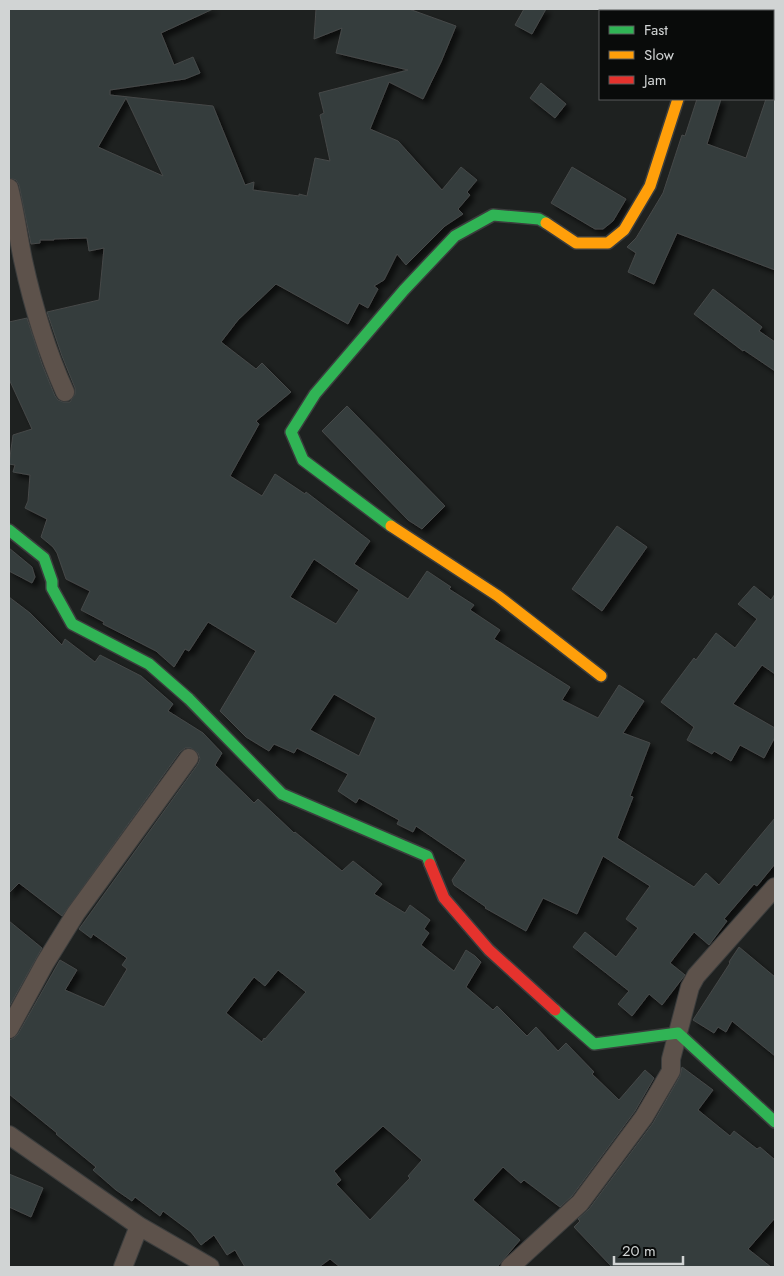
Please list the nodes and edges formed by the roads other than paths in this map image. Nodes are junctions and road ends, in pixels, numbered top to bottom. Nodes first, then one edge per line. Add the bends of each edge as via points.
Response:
1 (678, 100) edge
2 (9, 188) edge
3 (65, 392) dead end
4 (9, 530) edge
5 (601, 676) dead end
6 (189, 758) dead end
7 (775, 887) edge
8 (9, 1029) edge
9 (678, 1033) junction
10 (775, 1122) edge
11 (9, 1135) edge
12 (139, 1226) junction
13 (123, 1267) edge
14 (210, 1267) edge
15 (510, 1267) edge

1 - 5 street via 650,186 616,238 608,243 576,243 539,219 493,215 455,236 315,394 291,432 303,460 382,520 498,596
2 - 3 street via 23,261 42,333
4 - 9 street via 44,558 52,588 72,624 149,664 189,699 282,794 427,856 444,898 489,950 594,1044
6 - 8 street via 76,913
7 - 9 street via 696,976
9 - 10 street
9 - 15 street via 671,1070 644,1117 580,1203
11 - 12 street
12 - 13 street
12 - 14 street

